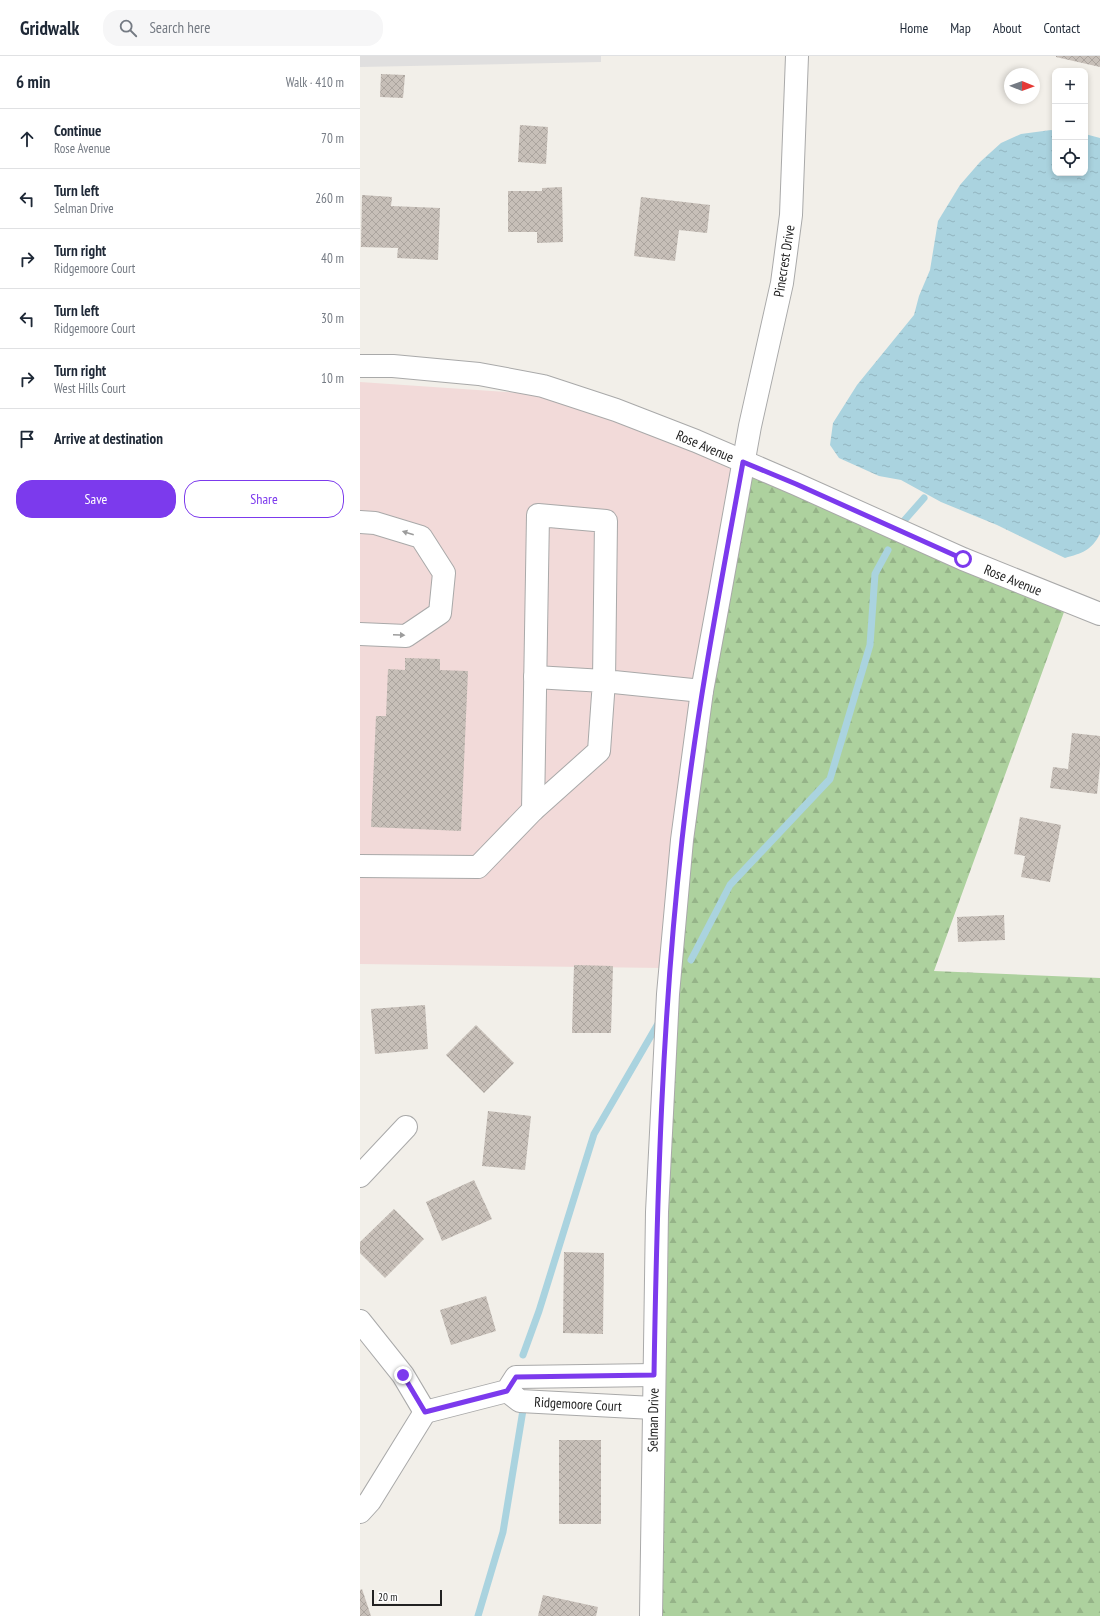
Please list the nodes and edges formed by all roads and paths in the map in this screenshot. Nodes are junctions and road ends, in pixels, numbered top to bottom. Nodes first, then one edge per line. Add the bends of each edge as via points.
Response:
1 (797, 56) edge
2 (360, 366) edge
3 (743, 462) junction
4 (360, 522) edge
5 (1100, 614) edge
6 (360, 634) edge
7 (535, 677) junction
8 (604, 681) junction
9 (702, 691) junction
10 (533, 810) junction
11 (360, 866) edge
12 (406, 1127) dead end
13 (360, 1176) edge
14 (360, 1322) edge
15 (654, 1375) junction
16 (507, 1391) junction
17 (653, 1408) junction
18 (425, 1412) junction
19 (360, 1512) edge
20 (651, 1616) edge

1 - 3 street, Pinecrest Drive via 791,215 782,284
2 - 3 street, Rose Avenue via 393,366 479,374 543,386 616,410
3 - 5 street, Rose Avenue via 963,559
3 - 9 street, Selman Drive
6 -> 4 street via 406,636 440,613 444,573 421,537 375,523
7 - 8 street
7 - 8 street via 538,515 606,521
7 - 10 street
8 - 9 street
8 - 10 street via 599,751
9 - 15 street, Selman Drive via 682,840 668,994 657,1212
10 - 11 street via 478,867
12 - 13 street
14 - 18 street via 403,1375
15 - 16 street, Ridgemoore Court via 516,1377
15 - 17 street, Selman Drive
16 - 17 street, Ridgemoore Court via 520,1401
16 - 18 street
17 - 20 street, Selman Drive
18 - 19 street via 370,1501

